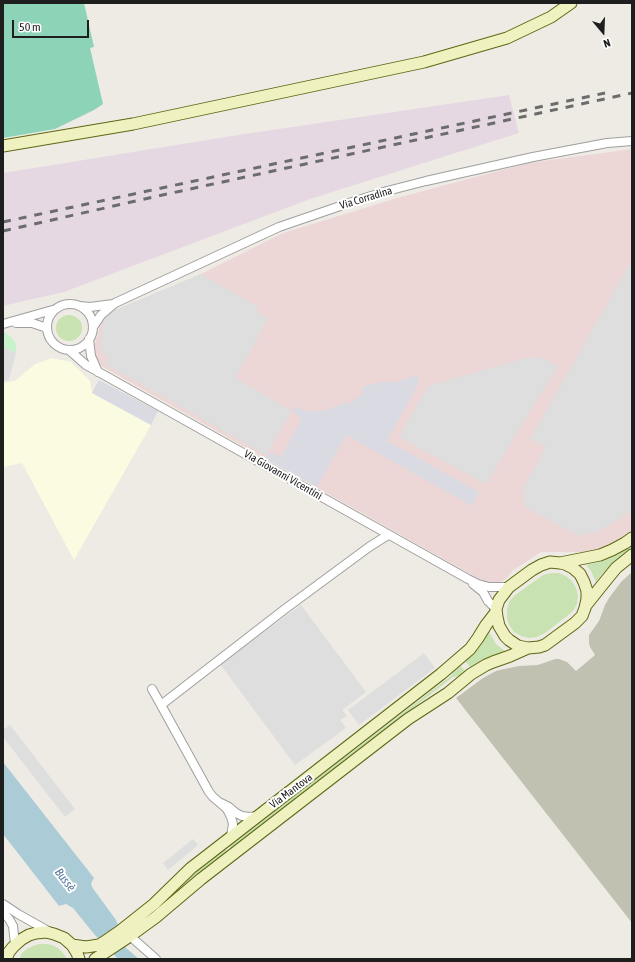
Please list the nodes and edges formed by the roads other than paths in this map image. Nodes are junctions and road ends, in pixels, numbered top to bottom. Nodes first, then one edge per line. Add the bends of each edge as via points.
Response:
1 (571, 3) edge
2 (632, 141) edge
3 (3, 146) edge
4 (116, 303) junction
5 (77, 306) junction
6 (56, 309) junction
7 (3, 324) edge
8 (92, 327) junction
9 (47, 328) junction
10 (89, 339) junction
11 (69, 350) junction
12 (98, 372) junction
13 (388, 535) junction
14 (632, 538) edge
15 (632, 555) edge
16 (560, 562) junction
17 (468, 579) junction
18 (509, 587) junction
19 (587, 604) junction
20 (496, 611) junction
21 (528, 648) junction
22 (152, 689) dead end
23 (161, 705) junction
24 (219, 802) junction
25 (259, 815) junction
26 (232, 836) junction
27 (3, 904) edge
28 (3, 912) edge
29 (54, 934) junction
30 (125, 936) junction
31 (72, 946) junction
32 (8, 952) edge
33 (104, 952) edge
34 (79, 959) edge
35 (95, 959) edge
36 (156, 959) edge

1 - 3 main road via 551,17 507,38 424,62 133,124
2 - 4 street, Via Corradina via 607,143 533,157 387,191 279,227
4 - 5 street, Via Corradina
4 - 8 street, Via Corradina via 101,315
5 - 6 street via 63,305
5 - 8 street via 88,313
6 - 7 street
6 - 9 street via 48,321
7 - 9 street via 32,323
8 - 10 street
9 - 11 street, Via Giovanni Vicentini via 52,342
10 - 11 street via 79,348
10 - 12 street via 91,356
11 - 12 street, Via Giovanni Vicentini
12 - 13 street, Via Giovanni Vicentini
13 - 17 street, Via Giovanni Vicentini
13 - 23 street via 284,609
14 - 16 main road, Via Mantova via 600,555
15 - 19 main road, Via Mantova via 616,568
16 - 18 main road, Via Mantova via 536,567
16 - 19 main road via 573,568 582,578 588,595
17 - 18 street, Via Giovanni Vicentini via 489,587
17 - 20 street, Via Giovanni Vicentini via 483,592
18 - 20 main road, Via Mantova via 499,600
19 - 21 main road, Via Mantova via 582,616 575,623 545,645
20 - 21 main road via 497,621 505,636 513,643
20 - 25 main road, Via Mantova via 470,649 441,674
21 - 30 main road, Via Mantova via 471,674 448,693 408,719 162,912
22 - 23 street
23 - 24 street via 209,792
24 - 25 street via 242,816
24 - 26 street via 231,816
25 - 26 main road, Via Mantova
26 - 30 main road, Via Mantova via 191,868
27 - 29 street
28 - 32 street via 13,926
29 - 31 main road via 64,938
29 - 32 main road via 46,932 29,935 22,938
30 - 33 main road, Via Mantova
30 - 36 street
31 - 33 main road, Via Mantova
31 - 34 main road
33 - 35 main road, Via Mantova

